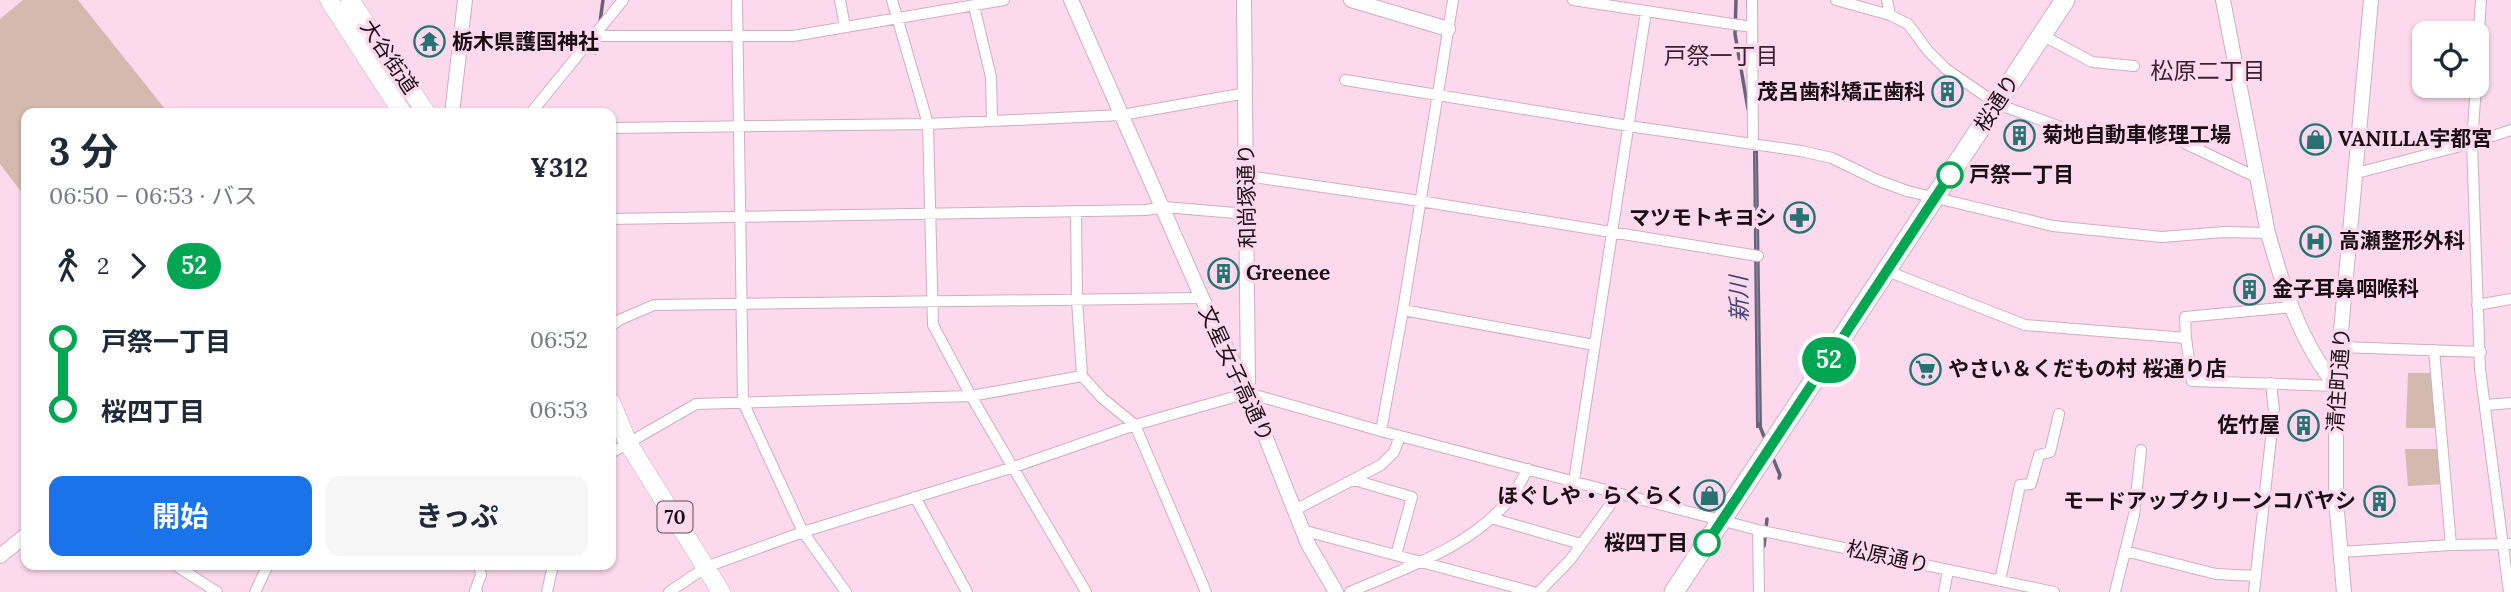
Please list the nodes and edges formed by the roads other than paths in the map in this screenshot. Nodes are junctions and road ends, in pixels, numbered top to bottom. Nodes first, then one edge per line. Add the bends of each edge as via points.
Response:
1 (329, 0) edge
2 (350, 0) edge
3 (465, 0) edge
4 (623, 0) edge
5 (737, 0) edge
6 (840, 0) edge
7 (892, 0) edge
8 (1004, 0) edge
9 (1071, 0) edge
10 (1244, 0) edge
11 (1351, 0) edge
12 (1453, 0) edge
13 (1573, 0) edge
14 (1752, 0) edge
15 (1836, 0) edge
16 (1887, 0) edge
17 (2066, 0) edge
18 (2223, 0) edge
19 (2371, 0) edge
20 (2481, 0) edge
21 (974, 6) junction
22 (1646, 11) junction
23 (1890, 15) junction
24 (898, 19) junction
25 (2480, 21) edge
26 (845, 27) junction
27 (1752, 27) junction
28 (1448, 29) junction
29 (593, 36) junction
30 (2042, 36) junction
31 (737, 38) junction
32 (2134, 66) dead end
33 (1345, 80) dead end
34 (1245, 93) junction
35 (1437, 94) junction
36 (2475, 98) edge
37 (1997, 104) junction
38 (399, 108) edge
39 (423, 108) edge
40 (453, 108) edge
41 (535, 108) edge
42 (1122, 115) junction
43 (992, 121) junction
44 (928, 124) junction
45 (740, 126) junction
46 (1629, 126) junction
47 (616, 128) edge
48 (2511, 130) edge
49 (1753, 143) junction
50 (2472, 144) junction
51 (2357, 173) junction
52 (1247, 176) junction
53 (2258, 178) junction
54 (1936, 197) junction
55 (1420, 201) junction
56 (1164, 207) junction
57 (1076, 211) junction
58 (930, 214) junction
59 (1247, 214) junction
60 (741, 217) junction
61 (616, 219) edge
62 (1613, 233) junction
63 (2268, 233) junction
64 (1758, 256) dead end
65 (1887, 271) junction
66 (1202, 298) junction
67 (2511, 299) edge
68 (1077, 300) junction
69 (931, 303) junction
70 (743, 304) junction
71 (2477, 305) junction
72 (2292, 307) junction
73 (1403, 310) junction
74 (616, 322) edge
75 (2186, 338) junction
76 (1594, 345) junction
77 (2340, 347) junction
78 (2434, 350) junction
79 (2481, 352) junction
80 (1082, 376) junction
81 (2272, 383) junction
82 (2336, 386) junction
83 (1248, 393) junction
84 (971, 396) junction
85 (743, 402) junction
86 (2511, 403) edge
87 (2485, 405) junction
88 (616, 414) edge
89 (2059, 414) dead end
90 (1135, 425) junction
91 (1381, 431) junction
92 (616, 432) edge
93 (1400, 436) junction
94 (628, 443) junction
95 (616, 450) edge
96 (2141, 450) dead end
97 (1014, 467) junction
98 (1528, 469) junction
99 (1354, 480) junction
100 (1574, 481) junction
101 (1618, 494) junction
102 (915, 497) junction
103 (1295, 510) junction
104 (1491, 518) junction
105 (1722, 520) junction
106 (1302, 530) junction
107 (1758, 530) junction
108 (803, 532) junction
109 (21, 539) edge
110 (1581, 544) junction
111 (2451, 545) junction
112 (2507, 545) edge
113 (2125, 551) junction
114 (2340, 552) junction
115 (1396, 555) junction
116 (0, 556) edge
117 (1420, 561) junction
118 (706, 566) junction
119 (184, 570) edge
120 (266, 570) edge
121 (480, 570) edge
122 (552, 570) edge
123 (1948, 570) junction
124 (2256, 576) junction
125 (2000, 581) junction
126 (217, 592) edge
127 (255, 592) edge
128 (476, 592) edge
129 (547, 592) edge
130 (669, 592) edge
131 (721, 592) edge
132 (846, 592) edge
133 (967, 592) edge
134 (1086, 592) edge
135 (1206, 592) edge
136 (1336, 592) edge
137 (1350, 592) edge
138 (1533, 592) edge
139 (1539, 592) edge
140 (1674, 592) edge
141 (1759, 592) edge
142 (1944, 592) edge
143 (2054, 592) edge
144 (2115, 592) edge
145 (2254, 592) edge
146 (2344, 592) edge
147 (2509, 592) edge

1 - 38 main road, 大谷街道
2 - 39 main road, 大谷街道
3 - 40 street
4 - 29 street
5 - 31 street
6 - 26 street
7 - 24 street
8 - 21 street
9 - 42 street, 文星女子高通り
10 - 34 street, 和尚塚通り
11 - 28 street
12 - 28 street
13 - 22 street
14 - 27 street
15 - 23 street
16 - 23 street
17 - 30 highway, 桜通り
18 - 53 street
19 - 51 street, 清住町通り
20 - 25 street
21 - 24 street
21 - 43 street via 992,77
22 - 27 street
22 - 46 street
23 - 37 street via 1908,24 1946,69
24 - 26 street
24 - 44 street
26 - 31 street via 793,36
27 - 49 street
28 - 35 street
29 - 31 street
29 - 41 street
30 - 32 street via 2092,62
30 - 37 highway, 桜通り
31 - 45 street
33 - 35 street
34 - 42 street
34 - 52 street, 和尚塚通り
35 - 46 street
35 - 55 street
36 - 50 street
37 - 53 street via 2086,136 2176,139
37 - 54 highway, 桜通り
42 - 43 street
42 - 56 street, 文星女子高通り
43 - 44 street
44 - 45 street
44 - 58 street
45 - 47 street
45 - 60 street
46 - 49 street
46 - 62 street
48 - 50 street
49 - 54 street via 1832,158 1877,180
50 - 51 street
50 - 71 street
51 - 77 street, 清住町通り
52 - 55 street
52 - 59 street, 和尚塚通り
53 - 63 street
54 - 63 street via 2053,226 2162,237
54 - 65 highway, 桜通り
55 - 62 street
55 - 73 street
56 - 57 street
56 - 59 street
56 - 66 street, 文星女子高通り
57 - 58 street
57 - 68 street
58 - 60 street
58 - 69 street
59 - 83 street, 和尚塚通り
60 - 61 street
60 - 70 street
62 - 64 street
62 - 76 street
63 - 72 street
65 - 75 street via 2025,325
65 - 105 highway, 桜通り
66 - 68 street
66 - 83 street, 文星女子高通り
67 - 71 street
68 - 69 street
68 - 80 street
69 - 70 street
69 - 84 street via 933,325
70 - 74 street via 654,304
70 - 85 street
71 - 79 street
72 - 75 street via 2185,317
72 - 82 street via 2318,365
73 - 76 street
73 - 91 street
75 - 81 street via 2192,381
76 - 100 street
77 - 78 street
77 - 82 street, 清住町通り
78 - 79 street
78 - 111 street
79 - 87 street
80 - 84 street
80 - 90 street
81 - 82 street
81 - 124 street via 2274,411
82 - 114 street, 清住町通り
83 - 90 street
83 - 91 street, 松原通り
83 - 103 street, 文星女子高通り
84 - 85 street
84 - 97 street
85 - 94 street via 696,404
85 - 108 street
86 - 87 street
87 - 112 street
88 - 94 main road, 70
89 - 125 street via 2050,452 2039,455 2031,484 2021,485
90 - 97 street
90 - 135 street
91 - 93 street, 松原通り
92 - 94 main road, 70
93 - 98 street, 松原通り
93 - 99 street via 1388,459
94 - 95 street
94 - 118 main road, 70
96 - 113 street
97 - 102 street
97 - 134 street
98 - 100 street, 松原通り
98 - 104 street via 1509,500
99 - 103 street
99 - 115 street via 1412,497
100 - 101 street, 松原通り
101 - 105 street, 松原通り
101 - 110 street
102 - 108 street
102 - 133 street
103 - 106 street, 文星女子高通り
104 - 110 street
104 - 117 street via 1452,547
105 - 107 street, 松原通り
105 - 140 highway, 桜通り
106 - 115 street
106 - 136 street, 文星女子高通り
107 - 123 street, 松原通り
107 - 141 street
108 - 118 street
108 - 132 street
109 - 116 street
110 - 139 street
111 - 112 street
111 - 114 street
112 - 147 street
113 - 124 street via 2216,574
113 - 144 street
114 - 146 street, 清住町通り
115 - 117 street
117 - 137 street
117 - 138 street
118 - 130 street
118 - 131 main road, 70
119 - 126 street
120 - 127 street
121 - 128 street
122 - 129 street
123 - 125 street, 松原通り
123 - 142 street
124 - 145 street
125 - 143 street, 松原通り

